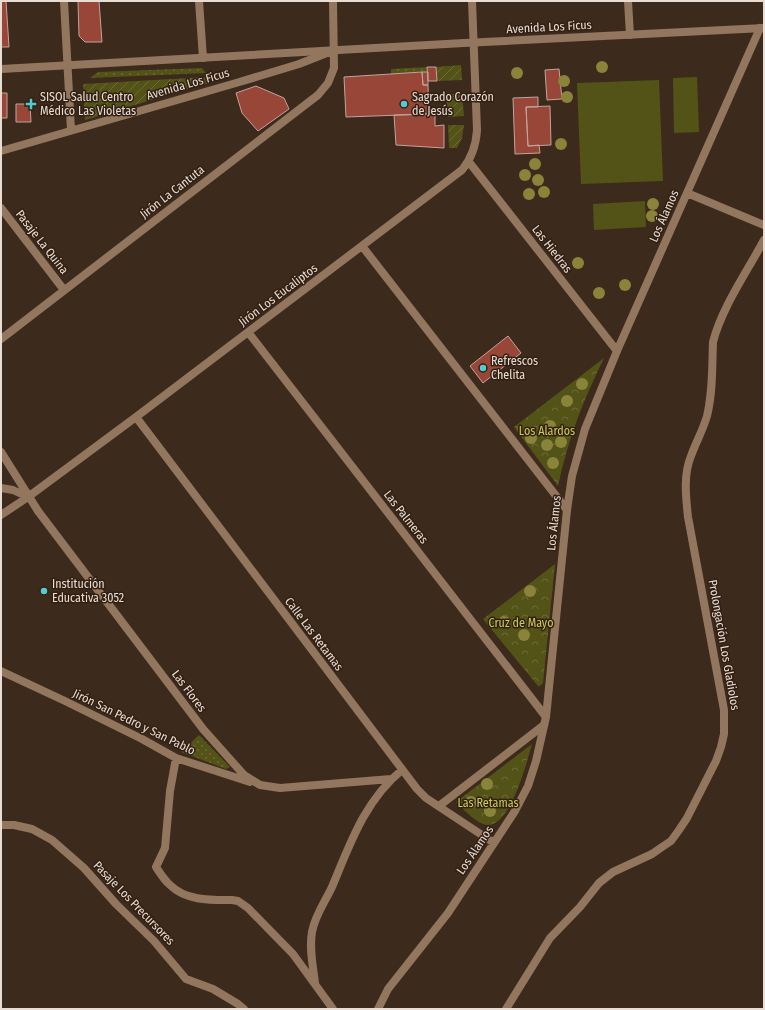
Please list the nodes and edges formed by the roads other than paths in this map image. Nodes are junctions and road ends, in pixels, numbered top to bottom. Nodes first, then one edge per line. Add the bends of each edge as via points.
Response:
1 (64, 1) edge
2 (199, 1) edge
3 (333, 1) edge
4 (472, 1) edge
5 (628, 1) edge
6 (762, 28) edge
7 (630, 35) junction
8 (474, 42) junction
9 (335, 50) junction
10 (202, 58) junction
11 (68, 65) junction
12 (1, 69) edge
13 (71, 130) junction
14 (1, 151) edge
15 (469, 162) junction
16 (687, 193) junction
17 (1, 208) edge
18 (764, 225) edge
19 (764, 240) edge
20 (362, 246) junction
21 (64, 290) junction
22 (248, 332) junction
23 (1, 339) edge
24 (617, 351) junction
25 (136, 417) junction
26 (1, 452) edge
27 (1, 488) edge
28 (28, 497) junction
29 (567, 510) junction
30 (1, 515) edge
31 (1, 671) edge
32 (545, 721) junction
33 (176, 758) junction
34 (402, 770) junction
35 (391, 779) junction
36 (260, 785) junction
37 (439, 806) junction
38 (1, 825) edge
39 (494, 843) junction
40 (316, 985) junction
41 (244, 1009) edge
42 (333, 1009) edge
43 (378, 1009) edge
44 (506, 1009) edge

1 - 11 street
2 - 10 street
3 - 9 street, Jirón La Cantuta
4 - 8 street, Jirón Los Eucaliptos
5 - 7 street
6 - 7 street, Avenida Los Ficus
6 - 16 street, Los Álamos
7 - 8 street, Avenida Los Ficus
8 - 9 street, Avenida Los Ficus
8 - 15 street, Jirón Los Eucaliptos via 477,130 475,148
9 - 10 street, Avenida Los Ficus
9 - 13 street, Avenida Los Ficus via 299,64
9 - 21 street, Jirón La Cantuta via 332,75 318,95
10 - 11 street, Avenida Los Ficus
11 - 12 street, Avenida Los Ficus
11 - 13 street
13 - 14 street, Avenida Los Ficus
15 - 20 street, Jirón Los Eucaliptos via 454,177
15 - 24 street, Las Hiedras
16 - 18 street
16 - 24 street, Los Álamos
17 - 21 street, Pasaje La Quina
19 - 44 street, Prolongación Los Gladiolos via 716,332 713,342 709,407 686,475 688,517 724,710 721,747 686,818 671,841 652,854 613,872 599,883 547,944
20 - 22 street, Jirón Los Eucaliptos
20 - 29 street
21 - 23 street, Jirón La Cantuta
22 - 25 street, Jirón Los Eucaliptos
22 - 32 street, Las Palmeras
24 - 29 street, Los Álamos via 580,443
25 - 28 street, Jirón Los Eucaliptos
25 - 34 street, Calle Las Retamas
26 - 28 street, Las Flores
27 - 28 street
28 - 30 street, Jirón Los Eucaliptos
28 - 36 street, Las Flores via 203,729 244,775
29 - 32 street, Los Álamos
31 - 33 street, Jirón San Pedro y San Pablo
32 - 37 street
32 - 39 street, Los Álamos via 527,790
33 - 36 street, Jirón San Pedro y San Pablo
33 - 40 street via 165,848 156,867 169,884 182,894 196,898 232,900 243,904 293,954
34 - 35 street
34 - 37 street, Calle Las Retamas via 421,794
35 - 36 street, Las Flores via 280,788
35 - 40 street via 375,797 360,823 315,919 311,945
37 - 39 street, Calle Las Retamas
38 - 41 street, Pasaje Los Precursores via 32,829 52,840 84,868 186,978 213,989
39 - 43 street, Los Álamos via 448,913 388,989
40 - 42 street

